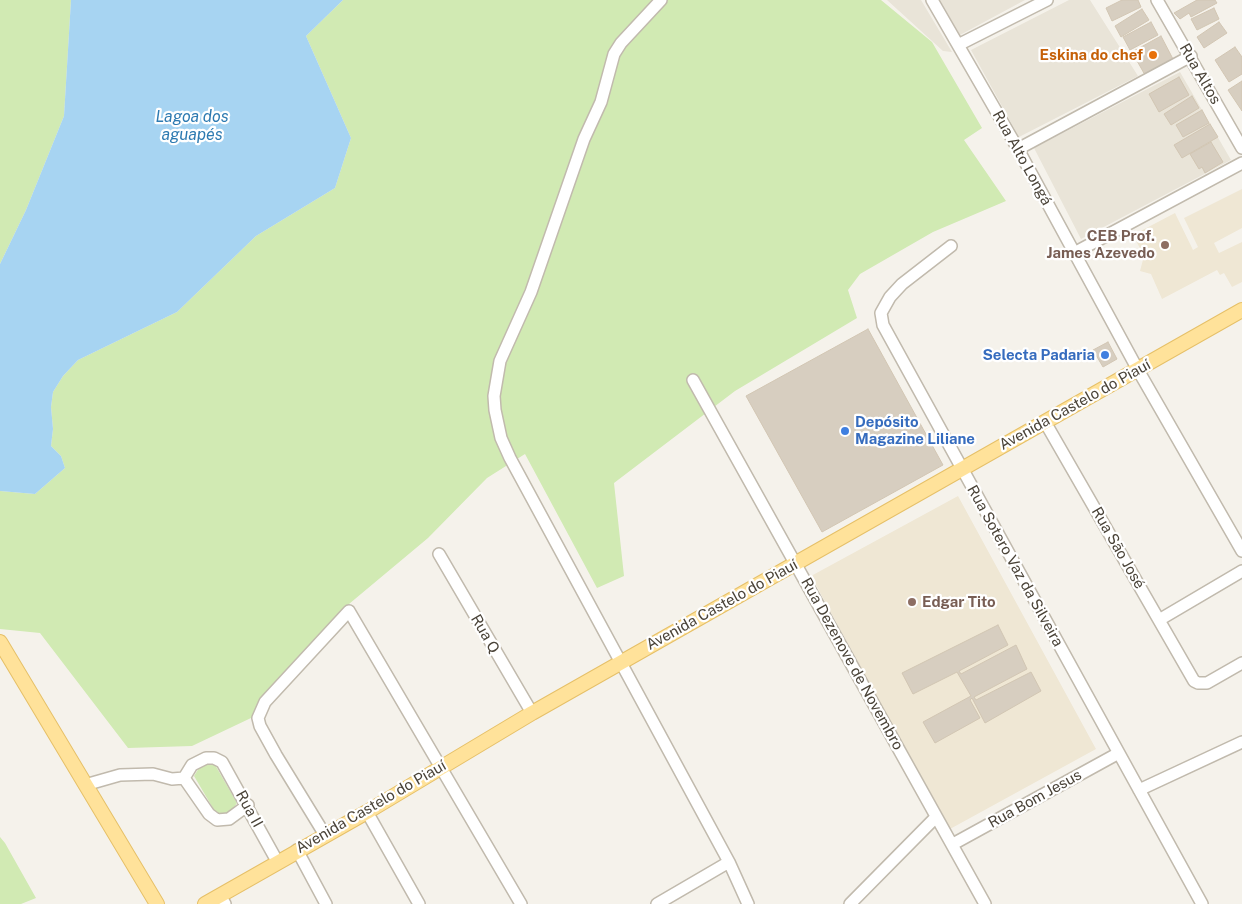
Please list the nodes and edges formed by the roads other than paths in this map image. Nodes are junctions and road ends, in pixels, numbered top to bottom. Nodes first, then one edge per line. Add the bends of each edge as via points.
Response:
1 (661, 0) edge
2 (932, 0) edge
3 (1047, 0) edge
4 (1157, 0) edge
5 (958, 45) junction
6 (1190, 56) junction
7 (1242, 148) edge
8 (1018, 149) junction
9 (1242, 163) edge
10 (951, 246) dead end
11 (1074, 252) junction
12 (1242, 310) edge
13 (1138, 370) junction
14 (693, 380) dead end
15 (1045, 422) junction
16 (962, 469) junction
17 (1242, 552) edge
18 (439, 554) dead end
19 (796, 564) junction
20 (1242, 571) edge
21 (1159, 620) junction
22 (0, 642) edge
23 (622, 662) junction
24 (1242, 663) edge
25 (532, 713) junction
26 (1242, 742) edge
27 (1117, 754) junction
28 (441, 768) junction
29 (184, 778) junction
30 (85, 785) junction
31 (1139, 790) junction
32 (248, 806) junction
33 (367, 812) junction
34 (936, 816) junction
35 (325, 835) junction
36 (953, 844) junction
37 (296, 850) junction
38 (277, 861) junction
39 (729, 862) junction
40 (222, 899) edge
41 (157, 904) edge
42 (205, 904) edge
43 (326, 904) edge
44 (419, 904) edge
45 (520, 904) edge
46 (657, 904) edge
47 (748, 904) edge
48 (850, 904) edge
49 (985, 904) edge
50 (1202, 904) edge

1 - 23 street via 620,43 614,54 601,102 584,139 531,292 500,361 494,396 499,430 510,458
2 - 5 street, Rua Alto Longá
3 - 5 street
4 - 6 street, Rua Altos
5 - 8 street, Rua Alto Longá
6 - 7 street, Rua Altos
6 - 8 street
8 - 11 street, Rua Alto Longá
9 - 11 street
10 - 16 street, Rua Sotero Vaz da Silveira via 902,284 886,303 880,318
11 - 13 street, Rua Alto Longá
12 - 13 main road, Avenida Castelo do Piauí
13 - 15 main road, Avenida Castelo do Piauí
13 - 17 street, Rua Alto Longá
14 - 19 street, Rua Dezenove de Novembro
15 - 16 main road, Avenida Castelo do Piauí
15 - 21 street, Rua São José
16 - 19 main road, Avenida Castelo do Piauí
16 - 27 street, Rua Sotero Vaz da Silveira
18 - 25 street, Rua Q
19 - 23 main road, Avenida Castelo do Piauí
19 - 34 street, Rua Dezenove de Novembro
20 - 21 street
21 - 24 street, Rua São José via 1189,675 1198,683 1207,683
22 - 30 main road
23 - 25 main road, Avenida Castelo do Piauí
23 - 39 street
25 - 28 main road, Avenida Castelo do Piauí
26 - 31 street
27 - 31 street, Rua Sotero Vaz da Silveira
27 - 36 street, Rua Bom Jesus
28 - 33 main road, Avenida Castelo do Piauí
28 - 35 street via 348,611 265,702 258,718 272,748
28 - 45 street
29 - 30 street via 172,779 153,774 120,775
29 - 32 street via 209,814 217,820 228,819
29 - 32 street, Rua II via 192,765 206,758 218,759
30 - 41 main road
31 - 50 street, Rua Sotero Vaz da Silveira
32 - 38 street, Rua II
33 - 35 main road, Avenida Castelo do Piauí
33 - 44 street
34 - 36 street, Rua Dezenove de Novembro
34 - 48 street
35 - 37 main road, Avenida Castelo do Piauí
36 - 49 street, Rua Dezenove de Novembro
37 - 38 main road, Avenida Castelo do Piauí
37 - 43 street
38 - 40 main road, Avenida Castelo do Piauí
39 - 46 street
39 - 47 street
40 - 42 main road, Avenida Castelo do Piauí

